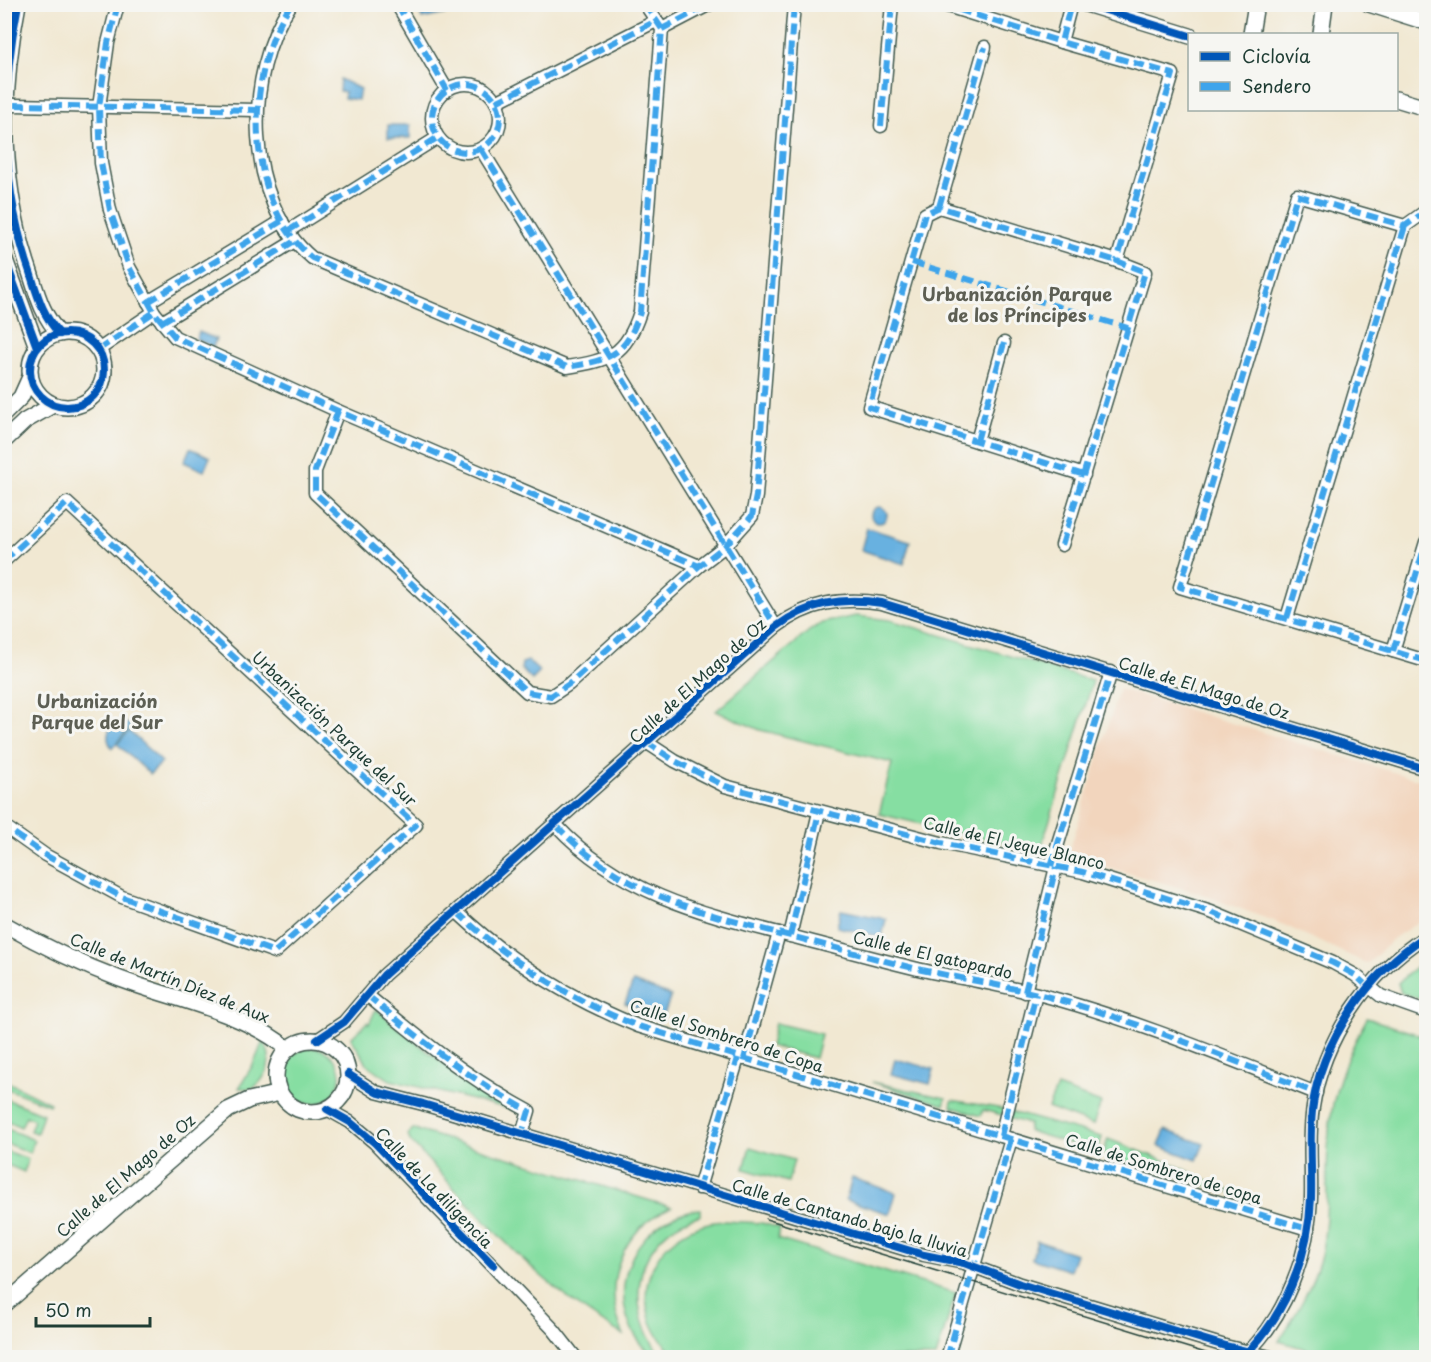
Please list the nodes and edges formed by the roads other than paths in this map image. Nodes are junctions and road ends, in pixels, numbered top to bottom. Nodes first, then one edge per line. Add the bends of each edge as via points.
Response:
1 (18, 4) edge
2 (118, 4) edge
3 (291, 4) edge
4 (397, 4) edge
5 (710, 4) edge
6 (794, 4) edge
7 (892, 4) edge
8 (941, 4) edge
9 (1071, 4) edge
10 (1086, 4) edge
11 (1256, 4) edge
12 (1325, 4) edge
13 (1369, 4) edge
14 (655, 14) edge
15 (1426, 22) edge
16 (1251, 33) edge
17 (1321, 33) edge
18 (1188, 35) edge
19 (1061, 42) junction
20 (985, 47) dead end
21 (447, 90) junction
22 (1398, 100) edge
23 (496, 102) junction
24 (7, 104) edge
25 (99, 108) junction
26 (1426, 108) edge
27 (256, 110) junction
28 (881, 126) dead end
29 (437, 138) junction
30 (481, 149) junction
31 (939, 207) junction
32 (1426, 211) edge
33 (1406, 226) junction
34 (288, 232) junction
35 (4, 256) edge
36 (1117, 261) junction
37 (155, 312) junction
38 (60, 333) junction
39 (1004, 343) dead end
40 (37, 347) junction
41 (98, 350) junction
42 (609, 359) junction
43 (30, 377) junction
44 (52, 405) junction
45 (338, 411) junction
46 (4, 414) edge
47 (4, 441) edge
48 (977, 441) junction
49 (1084, 475) junction
50 (1426, 542) edge
51 (1062, 545) dead end
52 (725, 546) junction
53 (4, 561) edge
54 (699, 566) junction
55 (1287, 618) junction
56 (776, 627) junction
57 (1393, 651) junction
58 (1426, 661) edge
59 (1111, 672) junction
60 (646, 742) junction
61 (1426, 769) edge
62 (819, 812) junction
63 (556, 825) junction
64 (4, 826) edge
65 (1054, 866) junction
66 (457, 912) junction
67 (4, 924) edge
68 (784, 935) junction
69 (1426, 936) edge
70 (1369, 988) junction
71 (1031, 993) junction
72 (366, 995) junction
73 (1426, 1012) edge
74 (317, 1040) junction
75 (288, 1049) junction
76 (741, 1058) junction
77 (348, 1074) junction
78 (280, 1093) junction
79 (1316, 1093) junction
80 (327, 1109) junction
81 (522, 1134) junction
82 (1006, 1138) junction
83 (699, 1188) junction
84 (1308, 1229) junction
85 (974, 1267) junction
86 (4, 1305) edge
87 (1245, 1355) edge
88 (576, 1358) edge
89 (947, 1358) edge
90 (1274, 1358) edge

1 - 24 street
2 - 25 street
3 - 27 street via 281,20 263,71
4 - 21 street
5 - 14 street
6 - 52 street via 756,496 752,516
7 - 28 street
8 - 19 street
9 - 19 street
10 - 18 street
11 - 16 street
12 - 17 street
13 - 15 street
14 - 23 street
14 - 42 street via 640,312 633,336
19 - 36 street via 1173,74
20 - 31 street
21 - 23 street via 457,85 479,87
21 - 29 street via 433,106
22 - 26 street
23 - 30 street via 500,123 490,143
24 - 25 street
24 - 38 street via 7,172 17,232 40,302
25 - 27 street
25 - 37 street via 101,163 110,210 129,267
27 - 34 street via 257,147
29 - 30 street via 452,150
29 - 34 street
30 - 42 street
31 - 36 street
31 - 48 street via 925,214 869,407
32 - 33 street
33 - 55 street
33 - 55 street via 1298,195 1294,206 1180,587
34 - 37 street
34 - 37 street
34 - 42 street via 312,258 550,362 567,367
35 - 40 street
36 - 49 street via 1145,272
37 - 41 street
37 - 45 street via 175,337
38 - 40 street
38 - 41 street via 78,335
39 - 48 street
40 - 43 street via 31,358
41 - 44 street via 104,372 96,394 76,406
42 - 52 street
43 - 44 street via 38,394
43 - 46 street via 21,397
44 - 47 street
45 - 54 street
45 - 54 street via 315,471 315,493 527,692 550,696 569,684
48 - 49 street
49 - 51 street
50 - 57 street
52 - 54 street
52 - 56 street
53 - 64 street, Urbanización Parque del Sur via 67,504 416,825 275,951 122,897 45,855
55 - 57 street
56 - 59 street, Calle de El Mago de Oz via 809,607 838,600 862,600
56 - 60 street, Calle de El Mago de Oz
57 - 58 street
59 - 61 street, Calle de El Mago de Oz
59 - 65 street
60 - 62 street, Calle de El Jeque Blanco via 725,786
60 - 63 street, Calle de El Mago de Oz
62 - 65 street, Calle de El Jeque Blanco
62 - 68 street
63 - 66 street, Calle de El Mago de Oz
63 - 68 street, Calle de El gatopardo via 591,858 640,890
65 - 70 street, Calle de El Jeque Blanco via 1221,916 1334,963
65 - 71 street
66 - 72 street, Calle de El Mago de Oz
66 - 76 street, Calle el Sombrero de Copa via 507,955 561,990 638,1026
67 - 75 street, Calle de Martín Díez de Aux via 66,957 262,1031
68 - 71 street, Calle de El gatopardo
68 - 76 street
69 - 70 street via 1395,959
70 - 73 street, Calle de El Jeque Blanco via 1388,1000
70 - 79 street via 1338,1034
71 - 79 street, Calle de El gatopardo via 1145,1026
71 - 82 street
72 - 74 street, Calle de El Mago de Oz via 339,1027
72 - 81 street via 452,1065 529,1111
74 - 75 street via 298,1042
74 - 77 street via 339,1053
75 - 78 street via 277,1067
76 - 82 street, Calle el Sombrero de Copa
76 - 83 street
77 - 80 street via 344,1092
77 - 81 street, Calle de Cantando bajo la lluvia via 376,1092
78 - 80 street via 299,1110
78 - 86 street, Calle de El Mago de Oz via 228,1110
79 - 84 street via 1311,1121
80 - 88 street, Calle de La diligencia via 350,1122 382,1150 554,1330
81 - 83 street, Calle de Cantando bajo la lluvia
82 - 84 street, Calle de Sombrero de copa
82 - 85 street
83 - 85 street, Calle de Cantando bajo la lluvia
84 - 87 street via 1283,1301
85 - 87 street, Calle de Cantando bajo la lluvia
85 - 89 street
87 - 90 street, Calle de Cantando bajo la lluvia

